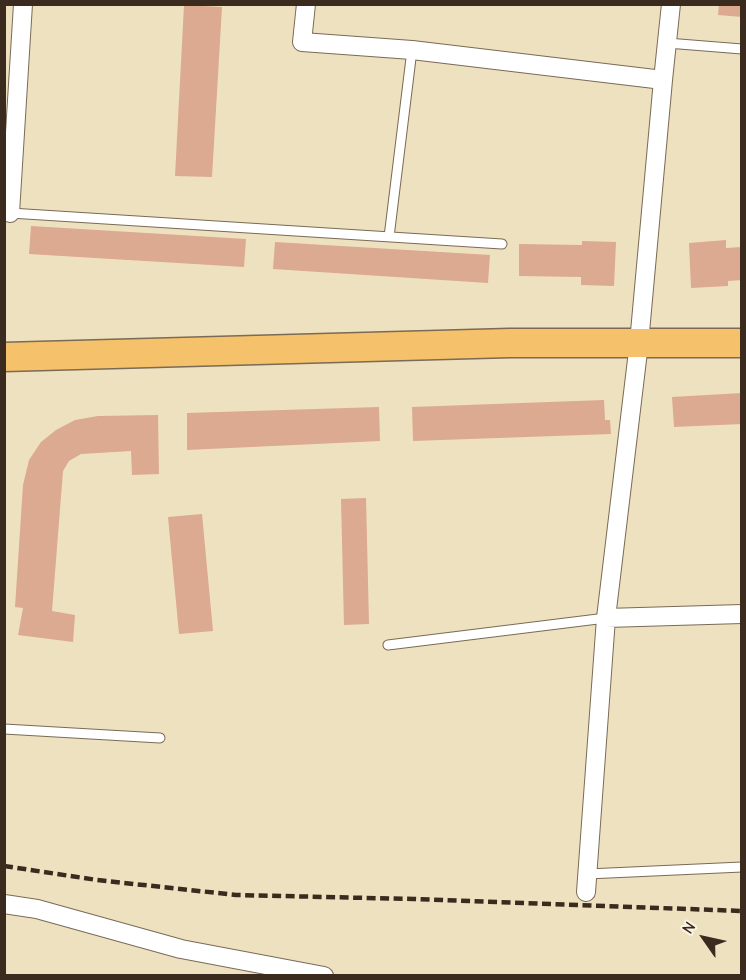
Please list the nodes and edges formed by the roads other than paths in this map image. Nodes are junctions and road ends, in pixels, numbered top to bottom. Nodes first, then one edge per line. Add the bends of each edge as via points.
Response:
1 (23, 4) edge
2 (306, 4) edge
3 (671, 4) edge
4 (668, 43) junction
5 (741, 49) edge
6 (412, 50) junction
7 (663, 80) junction
8 (10, 213) joint
9 (389, 237) junction
10 (502, 244) dead end
11 (639, 343) junction
12 (741, 343) edge
13 (4, 357) edge
14 (741, 614) edge
15 (606, 618) junction
16 (388, 645) dead end
17 (4, 729) edge
18 (160, 738) dead end
19 (741, 867) edge
20 (587, 874) junction
21 (586, 892) dead end
22 (4, 904) edge
23 (324, 975) edge

1 - 8 street
2 - 6 street via 302,42
3 - 4 street
4 - 5 lane
4 - 7 street
6 - 7 street
6 - 9 lane
7 - 11 street
8 - 9 lane
9 - 10 lane
11 - 12 main road
11 - 13 main road
11 - 15 street
14 - 15 street
15 - 16 lane
15 - 20 street
17 - 18 lane
19 - 20 lane
20 - 21 street
22 - 23 street via 37,909 181,949

